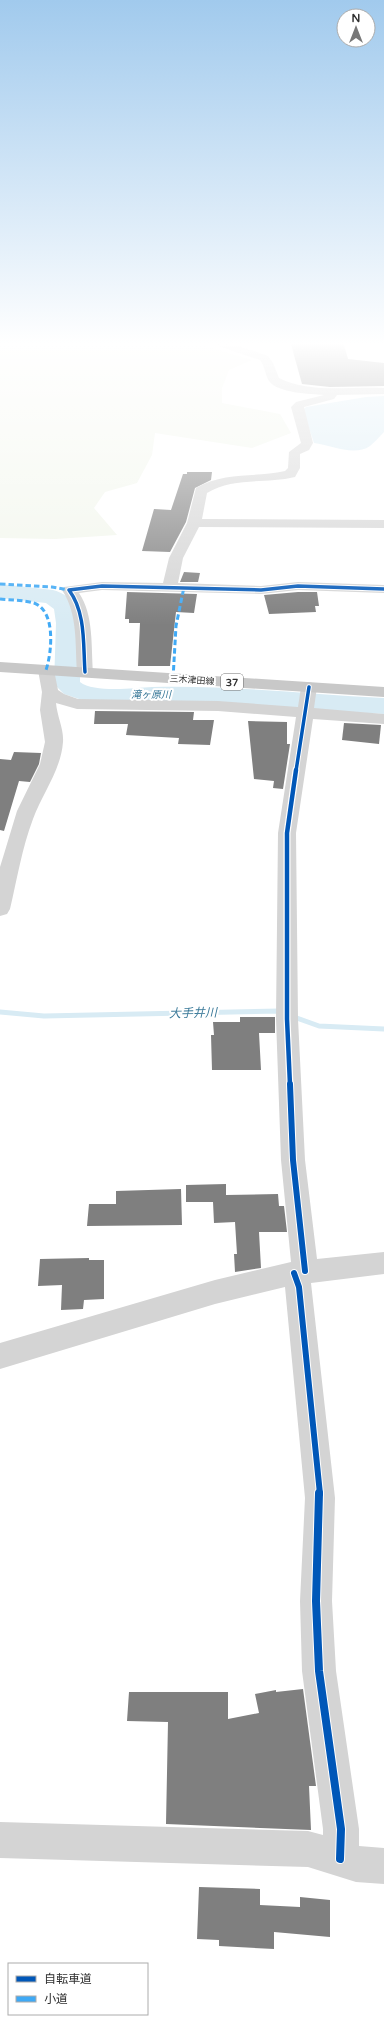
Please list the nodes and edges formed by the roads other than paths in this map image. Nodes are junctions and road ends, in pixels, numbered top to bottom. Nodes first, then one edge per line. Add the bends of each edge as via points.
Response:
1 (305, 436) edge
2 (194, 523) junction
3 (384, 524) edge
4 (170, 586) junction
5 (384, 589) edge
6 (0, 667) edge
7 (51, 670) junction
8 (83, 672) junction
9 (50, 692) junction
10 (384, 692) edge
11 (307, 700) junction
12 (384, 719) edge
13 (0, 909) edge
14 (384, 1263) edge
15 (299, 1272) junction
16 (0, 1356) edge
17 (0, 1840) edge
18 (340, 1859) junction
19 (384, 1866) edge

1 - 2 street via 306,446 295,451 292,456 294,468 290,474 264,479 229,480 208,486 201,491
2 - 3 street
2 - 4 street via 176,558
4 - 5 street via 261,590 298,586
4 - 8 street via 102,586 69,590 79,606
6 - 7 main road, 三木津田線 / 37
7 - 8 main road, 三木津田線 / 37
7 - 9 street
8 - 11 main road, 三木津田線 / 37
9 - 11 street via 58,698 78,704 218,706
9 - 13 street via 47,698 54,742 49,764 23,819
10 - 11 main road, 三木津田線 / 37
11 - 12 street
11 - 15 street via 287,833 287,1019
14 - 15 street
15 - 16 street via 215,1292
15 - 18 street via 320,1498 316,1601 319,1671 341,1828
17 - 18 street via 308,1849
18 - 19 street via 356,1864

